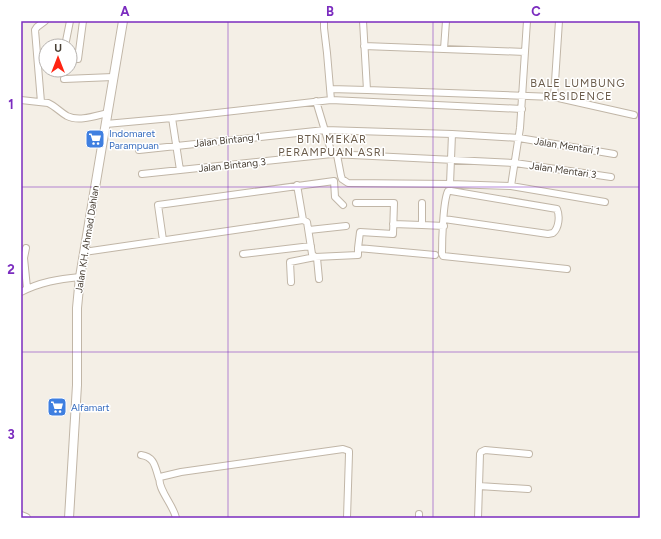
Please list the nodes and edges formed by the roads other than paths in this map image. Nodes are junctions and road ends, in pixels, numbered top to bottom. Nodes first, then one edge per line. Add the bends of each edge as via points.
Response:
1 (46, 21) edge
2 (70, 21) edge
3 (83, 21) edge
4 (123, 21) edge
5 (324, 21) edge
6 (363, 21) edge
7 (446, 21) edge
8 (526, 21) edge
9 (559, 21) edge
10 (67, 38) edge
11 (364, 46) junction
12 (444, 49) junction
13 (525, 52) junction
14 (78, 59) dead end
15 (113, 78) junction
16 (64, 79) dead end
17 (330, 89) junction
18 (367, 90) junction
19 (523, 96) junction
20 (554, 97) junction
21 (21, 100) edge
22 (331, 100) junction
23 (316, 101) junction
24 (41, 102) junction
25 (522, 109) junction
26 (108, 113) junction
27 (634, 115) dead end
28 (172, 118) junction
29 (106, 124) junction
30 (325, 130) junction
31 (452, 134) junction
32 (519, 138) junction
33 (176, 146) junction
34 (139, 150) dead end
35 (614, 154) dead end
36 (334, 155) junction
37 (451, 160) junction
38 (515, 163) junction
39 (180, 170) junction
40 (142, 174) dead end
41 (611, 177) dead end
42 (450, 184) junction
43 (297, 186) junction
44 (511, 186) junction
45 (605, 202) dead end
46 (356, 203) dead end
47 (422, 203) dead end
48 (343, 205) dead end
49 (303, 220) junction
50 (444, 223) junction
51 (393, 224) junction
52 (422, 225) junction
53 (346, 226) dead end
54 (309, 230) junction
55 (163, 240) junction
56 (311, 246) junction
57 (26, 248) dead end
58 (358, 248) junction
59 (84, 252) junction
60 (243, 254) dead end
61 (435, 255) dead end
62 (316, 257) junction
63 (567, 269) dead end
64 (80, 277) junction
65 (319, 278) dead end
66 (292, 282) dead end
67 (28, 288) junction
68 (21, 292) edge
69 (529, 454) dead end
70 (142, 455) dead end
71 (159, 479) junction
72 (479, 486) junction
73 (528, 489) dead end
74 (21, 516) edge
75 (26, 518) edge
76 (69, 518) edge
77 (176, 518) edge
78 (347, 518) edge
79 (478, 518) edge

1 - 24 street via 36,30
2 - 10 street
3 - 14 street
4 - 15 street, Jalan KH. Ahmad Dahlan
5 - 17 street
6 - 11 street
7 - 12 street
8 - 13 street
9 - 20 street
11 - 12 street
11 - 18 street
12 - 13 street
13 - 19 street
15 - 16 street
15 - 26 street, Jalan KH. Ahmad Dahlan
17 - 18 street
17 - 22 street
18 - 19 street
19 - 20 street
19 - 25 street
20 - 27 street
21 - 24 street
22 - 23 street
22 - 25 street
23 - 28 street
23 - 30 street
24 - 26 street via 52,105 72,118 80,119
25 - 32 street
26 - 29 street, Jalan KH. Ahmad Dahlan
28 - 29 street
28 - 33 street
29 - 59 street, Jalan KH. Ahmad Dahlan
30 - 31 street, Jalan Bintang 1
30 - 33 street, Jalan Bintang 1
30 - 36 street
31 - 32 street, Jalan Mentari 1
31 - 37 street
32 - 35 street, Jalan Mentari 1
32 - 38 street
33 - 34 street, Jalan Bintang 1
33 - 39 street
36 - 37 street, Jalan Bintang 3
36 - 39 street, Jalan Bintang 3
36 - 42 street via 342,179 348,183
37 - 38 street, Jalan Mentari 3
37 - 42 street
38 - 41 street, Jalan Mentari 3
38 - 44 street
39 - 40 street, Jalan Bintang 3
42 - 44 street
43 - 48 street via 334,181 335,197
43 - 49 street
43 - 55 street via 158,205
44 - 45 street
46 - 51 street via 394,203
47 - 52 street
49 - 54 street via 307,222
49 - 55 street
50 - 50 street via 548,234 556,231 559,213 555,208 448,191
50 - 52 street
50 - 63 street via 443,256
51 - 52 street
51 - 58 street via 393,234 360,232
53 - 54 street
54 - 56 street
55 - 59 street
56 - 60 street
56 - 62 street via 312,256
57 - 67 street via 24,258
58 - 61 street
58 - 62 street via 358,255
59 - 64 street, Jalan KH. Ahmad Dahlan
62 - 65 street
62 - 66 street via 290,262
64 - 67 street via 51,281
64 - 76 street, Jalan KH. Ahmad Dahlan
67 - 68 street
69 - 72 street via 485,450 481,452
70 - 71 street via 152,460
71 - 77 street
71 - 78 street via 181,472 346,450 349,454
72 - 73 street
72 - 79 street
74 - 75 street

